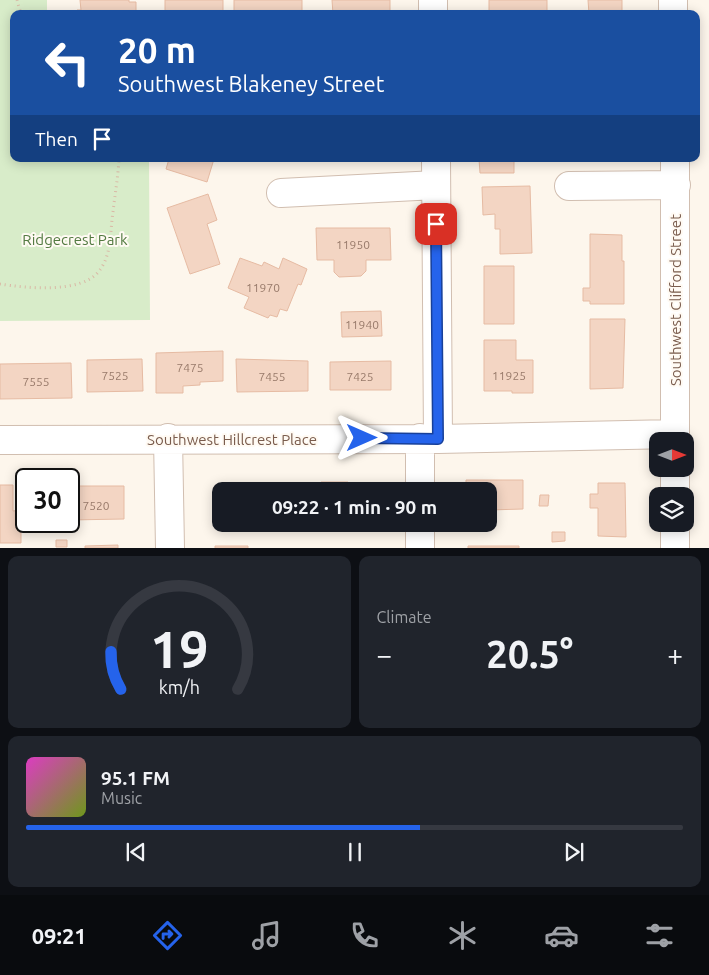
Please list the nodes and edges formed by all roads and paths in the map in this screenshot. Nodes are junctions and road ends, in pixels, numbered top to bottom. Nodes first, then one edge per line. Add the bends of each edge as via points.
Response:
1 (119, 162) edge
2 (675, 162) edge
3 (436, 172) edge
4 (569, 186) dead end
5 (676, 186) junction
6 (281, 193) dead end
7 (0, 284) edge
8 (675, 432) edge
9 (168, 438) junction
10 (429, 438) junction
11 (649, 438) edge
12 (0, 440) edge
13 (422, 482) edge
14 (420, 532) edge
15 (675, 532) edge
16 (170, 548) edge
17 (420, 548) edge
18 (675, 548) edge

1 - 7 path via 107,256 99,272 78,284 65,286
2 - 5 street, Southwest Clifford Street
3 - 6 street
3 - 10 street
4 - 5 street
5 - 8 street, Southwest Clifford Street
9 - 10 street, Southwest Hillcrest Place
9 - 12 street, Southwest Hillcrest Place
9 - 16 street
10 - 11 street, Southwest Hillcrest Place
10 - 13 street
14 - 17 street
15 - 18 street

